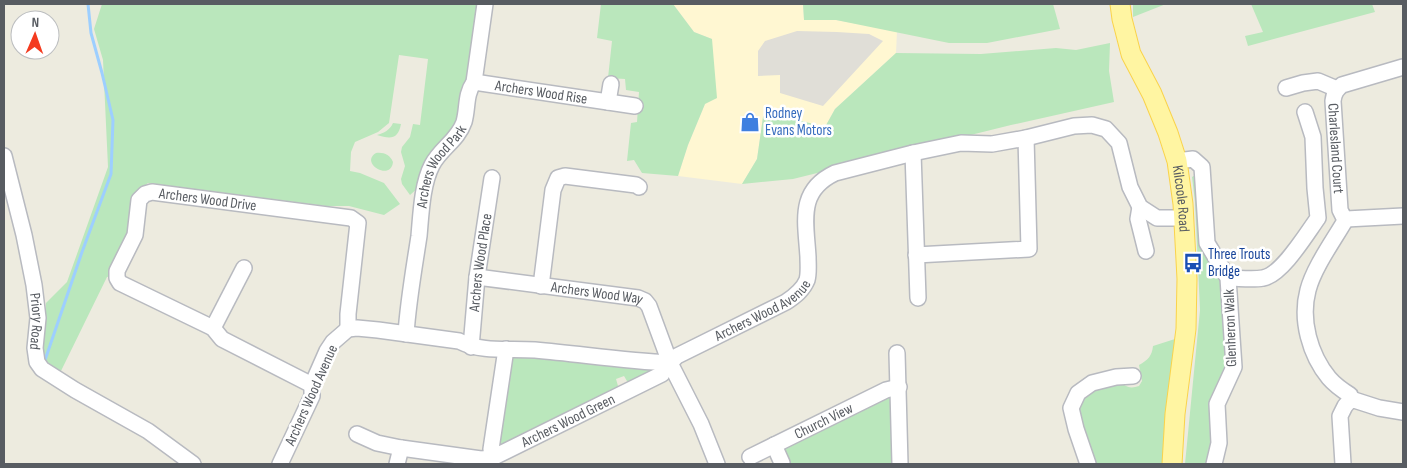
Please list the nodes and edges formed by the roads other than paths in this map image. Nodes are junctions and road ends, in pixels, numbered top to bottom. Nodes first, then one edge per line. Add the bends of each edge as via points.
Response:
1 (485, 4) edge
2 (1120, 4) edge
3 (1403, 67) edge
4 (474, 82) junction
5 (612, 84) dead end
6 (1286, 88) dead end
7 (1337, 89) junction
8 (608, 102) junction
9 (635, 106) dead end
10 (1305, 112) dead end
11 (1026, 138) junction
12 (913, 153) junction
13 (4, 156) edge
14 (1177, 161) junction
15 (492, 178) dead end
16 (639, 187) dead end
17 (1140, 207) junction
18 (1184, 216) junction
19 (1403, 216) edge
20 (1346, 218) junction
21 (1146, 251) dead end
22 (916, 256) junction
23 (244, 268) dead end
24 (477, 277) junction
25 (1228, 278) junction
26 (541, 286) junction
27 (918, 298) dead end
28 (213, 328) junction
29 (348, 329) junction
30 (406, 334) junction
31 (471, 347) junction
32 (506, 349) junction
33 (897, 354) dead end
34 (666, 369) junction
35 (1133, 376) dead end
36 (312, 385) junction
37 (899, 387) junction
38 (1351, 399) junction
39 (1403, 412) edge
40 (357, 434) dead end
41 (774, 445) junction
42 (401, 448) junction
43 (750, 457) dead end
44 (492, 458) junction
45 (782, 463) edge
46 (193, 464) edge
47 (280, 464) edge
48 (397, 464) edge
49 (717, 464) edge
50 (900, 464) edge
51 (1088, 464) edge
52 (1172, 464) edge
53 (1214, 464) edge
54 (1343, 464) edge

1 - 4 street, Archers Wood Park
2 - 14 main road, Kilcoole Road via 1131,54 1152,94
3 - 7 street, Charlesland Court
4 - 8 street, Archers Wood Rise
4 - 30 street, Archers Wood Park via 469,89 464,123 436,158 427,180
5 - 8 street, Archers Wood Rise
6 - 7 street via 1318,81
7 - 20 street, Charlesland Court via 1333,101 1340,210
8 - 9 street, Archers Wood Rise
10 - 25 street, Glenheron Walk via 1313,137 1318,218 1276,272 1265,278
11 - 12 street, Archers Wood Avenue via 992,144 961,142
11 - 17 street, Archers Wood Avenue via 1092,124 1106,130 1119,143 1130,187
11 - 22 street via 1029,249
12 - 22 street
12 - 34 street, Archers Wood Avenue via 824,178 813,189 807,202 808,268 800,292 677,356
13 - 46 street, Priory Road via 34,285 38,318 37,362 42,369 148,431
14 - 18 main road, Kilcoole Road
14 - 25 street, Glenheron Walk via 1193,159 1202,167 1207,243
15 - 24 street, Archers Wood Place
16 - 26 street, Archers Wood Way via 565,176 558,178 553,190
17 - 18 street via 1157,218
17 - 21 street via 1138,219
18 - 52 main road, Kilcoole Road via 1186,330
19 - 20 street
20 - 38 street via 1314,274 1308,290 1306,321 1314,353 1330,379
22 - 27 street
23 - 28 street
24 - 26 street, Archers Wood Way
24 - 31 street, Archers Wood Place
25 - 53 street, Glenheron Walk via 1234,367 1217,404 1219,443
26 - 34 street, Archers Wood Way via 645,300
28 - 29 street, Archers Wood Drive via 120,283 117,278 117,271 135,235 139,200 146,194 152,192 351,218 358,223
28 - 36 street, Archers Wood Drive via 222,338
29 - 30 street, Archers Wood Avenue
29 - 36 street, Archers Wood Avenue via 327,351
30 - 31 street, Archers Wood Avenue via 459,341
31 - 32 street, Archers Wood Avenue
32 - 34 street, Archers Wood Avenue via 640,362
32 - 44 street
33 - 37 street
34 - 44 street, Archers Wood Green
34 - 49 street via 701,424
35 - 51 street via 1092,383 1078,393 1071,408
36 - 47 street, Archers Wood Avenue via 312,396
37 - 41 street, Church View via 886,390
37 - 50 street
38 - 39 street
38 - 54 street via 1340,416
40 - 42 street via 377,443
41 - 43 street, Church View
41 - 45 street
42 - 44 street via 481,460
42 - 48 street

